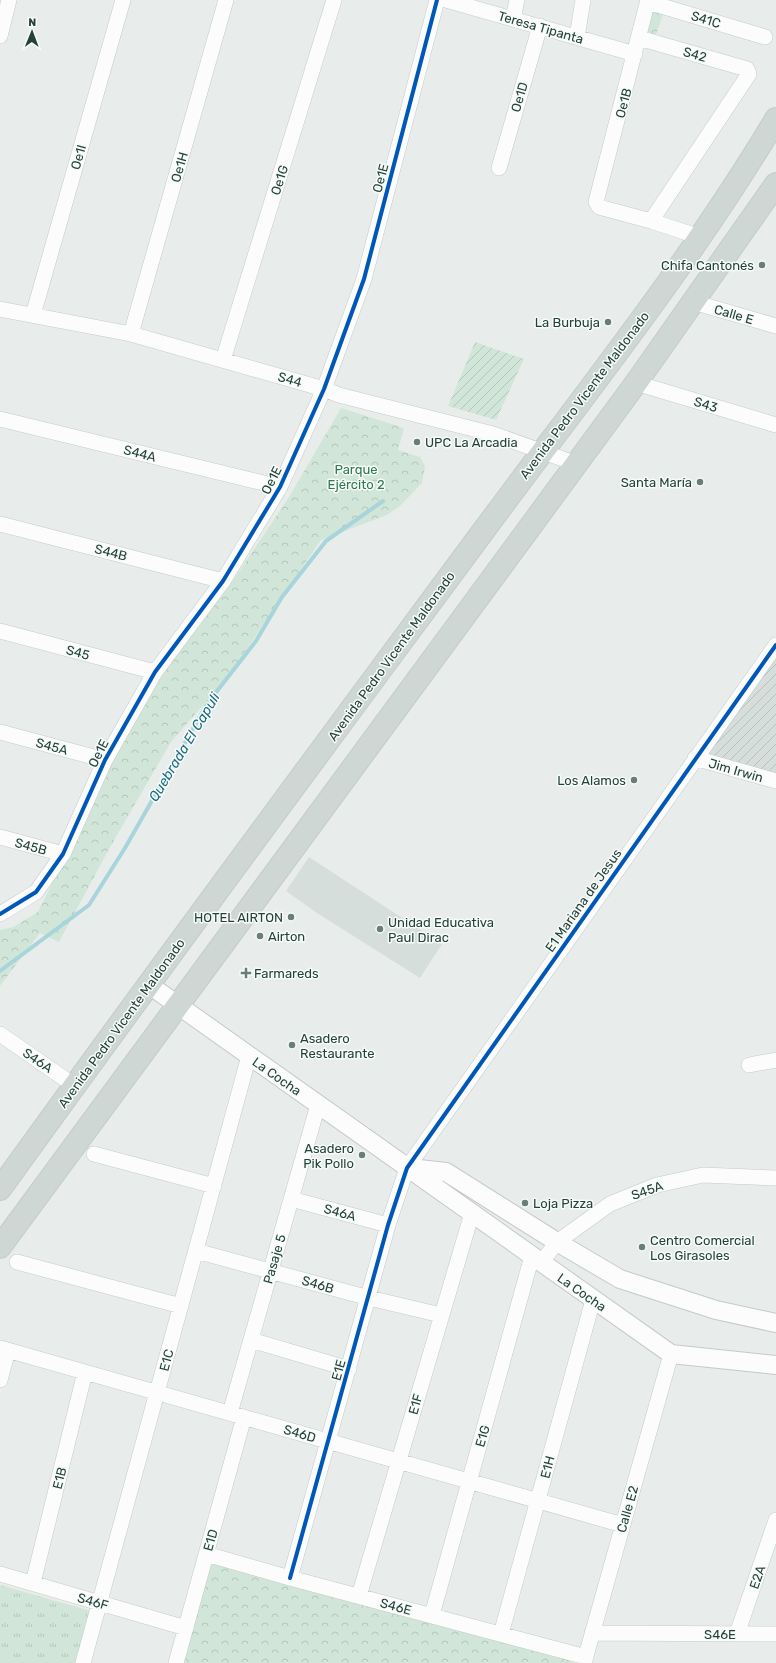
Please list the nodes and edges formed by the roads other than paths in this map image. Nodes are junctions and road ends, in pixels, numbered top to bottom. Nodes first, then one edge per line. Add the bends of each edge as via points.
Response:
1 (9, 0) edge
2 (123, 0) edge
3 (226, 0) edge
4 (334, 0) edge
5 (437, 0) edge
6 (517, 0) edge
7 (584, 0) edge
8 (454, 1) edge
9 (648, 1) edge
10 (513, 19) junction
11 (540, 26) junction
12 (0, 36) edge
13 (577, 37) junction
14 (765, 37) dead end
15 (639, 38) junction
16 (635, 54) junction
17 (776, 119) edge
18 (499, 168) dead end
19 (775, 189) edge
20 (651, 221) junction
21 (700, 237) junction
22 (693, 302) junction
23 (0, 309) edge
24 (33, 315) junction
25 (776, 326) edge
26 (131, 334) junction
27 (223, 360) junction
28 (636, 383) junction
29 (324, 389) junction
30 (0, 419) edge
31 (776, 425) edge
32 (543, 451) junction
33 (577, 464) junction
34 (280, 487) junction
35 (0, 524) edge
36 (223, 581) junction
37 (0, 631) edge
38 (776, 645) edge
39 (155, 672) junction
40 (0, 732) edge
41 (695, 758) junction
42 (105, 760) junction
43 (776, 781) edge
44 (0, 837) edge
45 (63, 854) junction
46 (3, 911) edge
47 (148, 984) junction
48 (178, 1005) junction
49 (0, 1034) edge
50 (249, 1056) junction
51 (776, 1060) edge
52 (749, 1065) dead end
53 (75, 1086) junction
54 (318, 1105) junction
55 (94, 1154) dead end
56 (407, 1168) junction
57 (776, 1178) edge
58 (214, 1186) junction
59 (0, 1189) edge
60 (291, 1199) junction
61 (472, 1213) junction
62 (388, 1225) junction
63 (557, 1242) junction
64 (0, 1247) edge
65 (196, 1251) junction
66 (537, 1259) junction
67 (18, 1262) dead end
68 (271, 1271) junction
69 (368, 1298) junction
70 (593, 1300) junction
71 (181, 1306) junction
72 (441, 1315) junction
73 (776, 1323) edge
74 (251, 1340) junction
75 (4, 1349) edge
76 (671, 1354) junction
77 (776, 1365) edge
78 (349, 1369) junction
79 (85, 1372) junction
80 (0, 1380) edge
81 (157, 1393) junction
82 (237, 1415) junction
83 (329, 1441) junction
84 (398, 1461) junction
85 (470, 1481) junction
86 (538, 1500) junction
87 (776, 1520) edge
88 (623, 1525) junction
89 (206, 1554) junction
90 (0, 1574) edge
91 (290, 1578) junction
92 (33, 1583) junction
93 (359, 1596) junction
94 (100, 1603) junction
95 (432, 1615) junction
96 (186, 1628) junction
97 (592, 1633) junction
98 (501, 1634) junction
99 (737, 1634) junction
100 (776, 1634) edge
101 (585, 1660) edge
102 (83, 1663) edge
103 (176, 1663) edge

1 - 12 street
2 - 24 street, Oe1I
3 - 26 street, Oe1H
4 - 27 street, Oe1G
5 - 29 street, Oe1E via 364,279
6 - 10 street
7 - 13 street
8 - 10 street, Teresa Tipanta
9 - 14 street, S41C
9 - 15 street, Oe1B
10 - 11 street, Teresa Tipanta
11 - 13 street, Teresa Tipanta
11 - 18 street, Oe1D
13 - 16 street, Teresa Tipanta
15 - 16 street, Oe1B
15 - 20 street, S42 via 750,71
16 - 20 street, Oe1B via 596,202 599,206
17 - 21 main road, Avenida Pedro Vicente Maldonado
19 - 22 main road
20 - 21 street
21 - 32 main road, Avenida Pedro Vicente Maldonado
22 - 25 street, Calle E
22 - 28 main road
23 - 24 street, S44
24 - 26 street, S44
26 - 27 street, S44
27 - 29 street, S44
28 - 31 street, S43
28 - 33 main road
29 - 32 street, S44 via 493,434
29 - 34 street, Oe1E
30 - 34 street, S44A
32 - 33 street, S44
32 - 47 main road, Avenida Pedro Vicente Maldonado
33 - 48 main road
34 - 36 street, Oe1E
35 - 36 street, S44B
36 - 39 street, Oe1E
37 - 39 street, S45
38 - 41 street, E1 Mariana de Jesus
39 - 42 street, Oe1E
40 - 42 street, S45A
41 - 43 street, Jim Irwin
41 - 56 street, E1 Mariana de Jesus
42 - 45 street, Oe1E
44 - 45 street, S45B
45 - 46 street, Oe1E via 36,892
47 - 48 street, La Cocha
47 - 53 main road, Avenida Pedro Vicente Maldonado
48 - 50 street, La Cocha
48 - 64 main road
49 - 53 street, S46A
50 - 54 street, La Cocha
50 - 58 street, E1C
51 - 52 street
53 - 59 main road, Avenida Pedro Vicente Maldonado
54 - 56 street, La Cocha
54 - 60 street, Pasaje 5
55 - 58 street
56 - 61 street, La Cocha
56 - 62 street, E1E
56 - 63 street, La Cocha via 446,1172
57 - 63 street, S45A via 702,1175 657,1186 610,1204
58 - 65 street, E1C
60 - 62 street, S46A
60 - 68 street, Pasaje 5
61 - 66 street, La Cocha
61 - 72 street, E1F
62 - 69 street, E1E
63 - 66 street, S45A
63 - 73 street, La Cocha via 620,1278 716,1310
65 - 68 street, S46B
65 - 71 street, E1C
66 - 70 street, La Cocha
66 - 85 street, E1G
67 - 71 street
68 - 69 street, S46B
68 - 74 street, Pasaje 5
69 - 72 street, S46B
69 - 78 street, E1E
70 - 76 street, La Cocha
70 - 86 street, E1H
71 - 81 street, E1C
72 - 84 street, E1F
74 - 78 street
74 - 82 street, Pasaje 5
75 - 79 street, S46D
75 - 80 street
76 - 77 street, La Cocha
76 - 88 street, Calle E2
78 - 83 street, E1E
79 - 81 street, S46D
79 - 92 street, E1B
81 - 82 street, S46D
81 - 94 street, E1C
82 - 83 street, S46D
82 - 89 street, E1D
83 - 84 street, S46D
83 - 91 street, E1E
84 - 85 street, S46D
84 - 93 street, E1F
85 - 86 street, S46D
85 - 95 street, E1G
86 - 88 street, S46D
86 - 98 street, E1H
87 - 99 street, E2A
88 - 97 street, Calle E2
89 - 91 street, S46E
89 - 96 street, E1D
90 - 92 street, S46F
91 - 93 street, S46E
92 - 94 street, S46F
93 - 95 street, S46E
94 - 96 street, S46F
94 - 102 street, E1C
95 - 98 street, S46E
96 - 103 street, E1D
97 - 99 street, S46E
97 - 101 street, Calle E2
98 - 101 street, S46E
99 - 100 street, S46E

